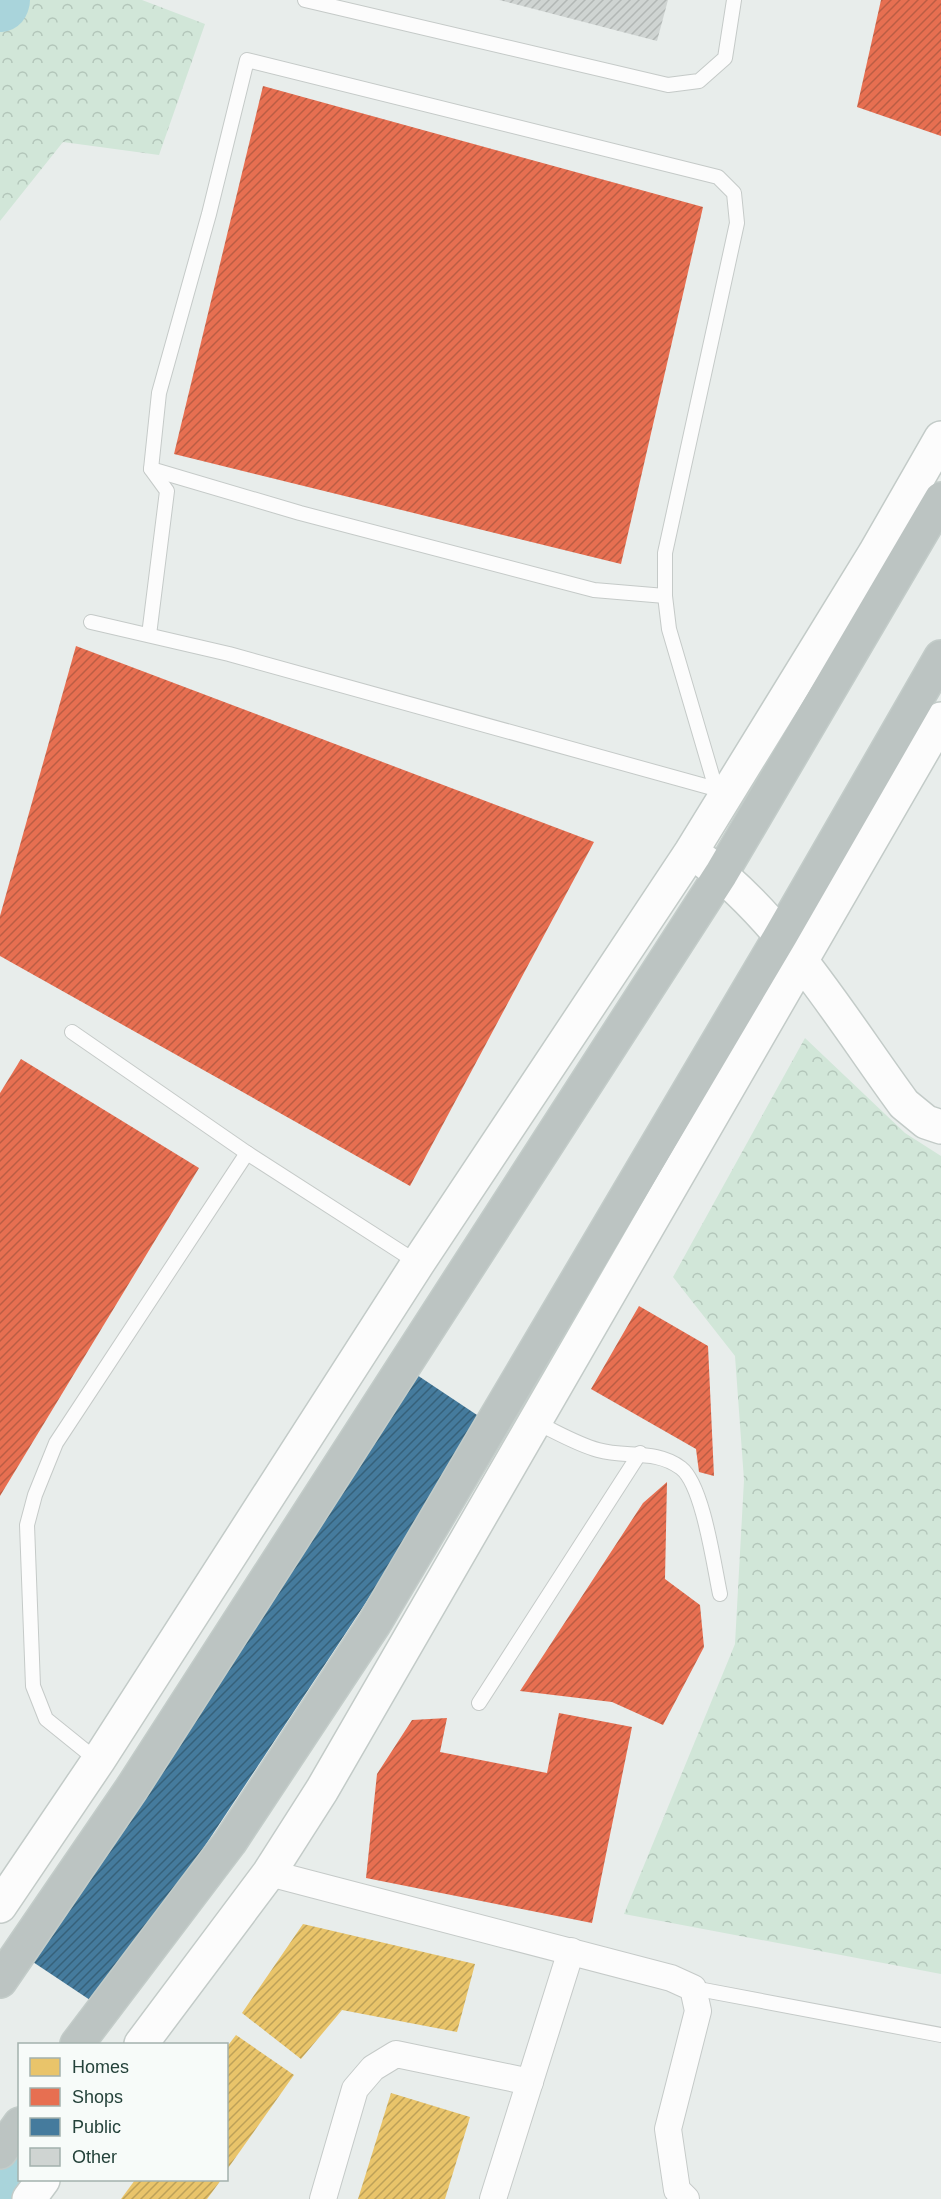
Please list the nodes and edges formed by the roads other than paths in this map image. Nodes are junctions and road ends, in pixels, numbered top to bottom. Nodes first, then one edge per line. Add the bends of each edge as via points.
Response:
1 (305, 0) edge
2 (734, 0) edge
3 (941, 438) edge
4 (151, 469) junction
5 (941, 499) edge
6 (665, 596) junction
7 (91, 622) dead end
8 (149, 635) junction
9 (941, 657) edge
10 (941, 719) edge
11 (719, 796) junction
12 (691, 852) junction
13 (721, 874) junction
14 (781, 935) junction
15 (801, 963) junction
16 (72, 1032) dead end
17 (941, 1127) edge
18 (247, 1153) junction
19 (417, 1263) junction
20 (535, 1422) junction
21 (639, 1453) junction
22 (720, 1594) dead end
23 (479, 1703) dead end
24 (98, 1761) junction
25 (269, 1873) junction
26 (0, 1906) edge
27 (571, 1951) junction
28 (0, 1982) edge
29 (682, 1983) junction
30 (941, 2035) edge
31 (78, 2043) edge
32 (142, 2043) edge
33 (530, 2082) junction
34 (18, 2127) edge
35 (0, 2152) edge
36 (41, 2181) edge
37 (29, 2199) edge
38 (323, 2199) edge
39 (494, 2199) edge
40 (686, 2199) edge

1 - 2 lane via 668,85 699,81 725,58
3 - 11 street via 874,553
4 - 6 lane via 300,513 594,590
4 - 6 lane via 159,393 247,60 718,177 734,193 737,223 665,553
4 - 8 lane via 167,491
5 - 13 highway
6 - 11 lane via 669,628
7 - 8 lane
8 - 11 lane via 229,654
9 - 14 highway
10 - 15 street
11 - 12 street
12 - 13 street
12 - 19 street
13 - 14 street
13 - 28 highway via 132,1788
14 - 15 street
14 - 31 highway via 374,1624 230,1842
15 - 17 street via 904,1104 926,1122
15 - 20 street
16 - 18 lane
18 - 19 lane
18 - 24 lane via 56,1443 27,1525 33,1686 46,1719
19 - 24 street
20 - 21 lane via 596,1450 618,1455
20 - 25 street via 322,1790
21 - 22 lane via 683,1469 699,1498
21 - 23 lane
24 - 26 street
25 - 27 street
25 - 32 street
27 - 29 street
27 - 33 street
29 - 30 lane
29 - 40 street via 698,2011 668,2129 677,2190
33 - 38 street via 396,2054 373,2068 355,2088
33 - 39 street
34 - 35 highway
36 - 37 street

